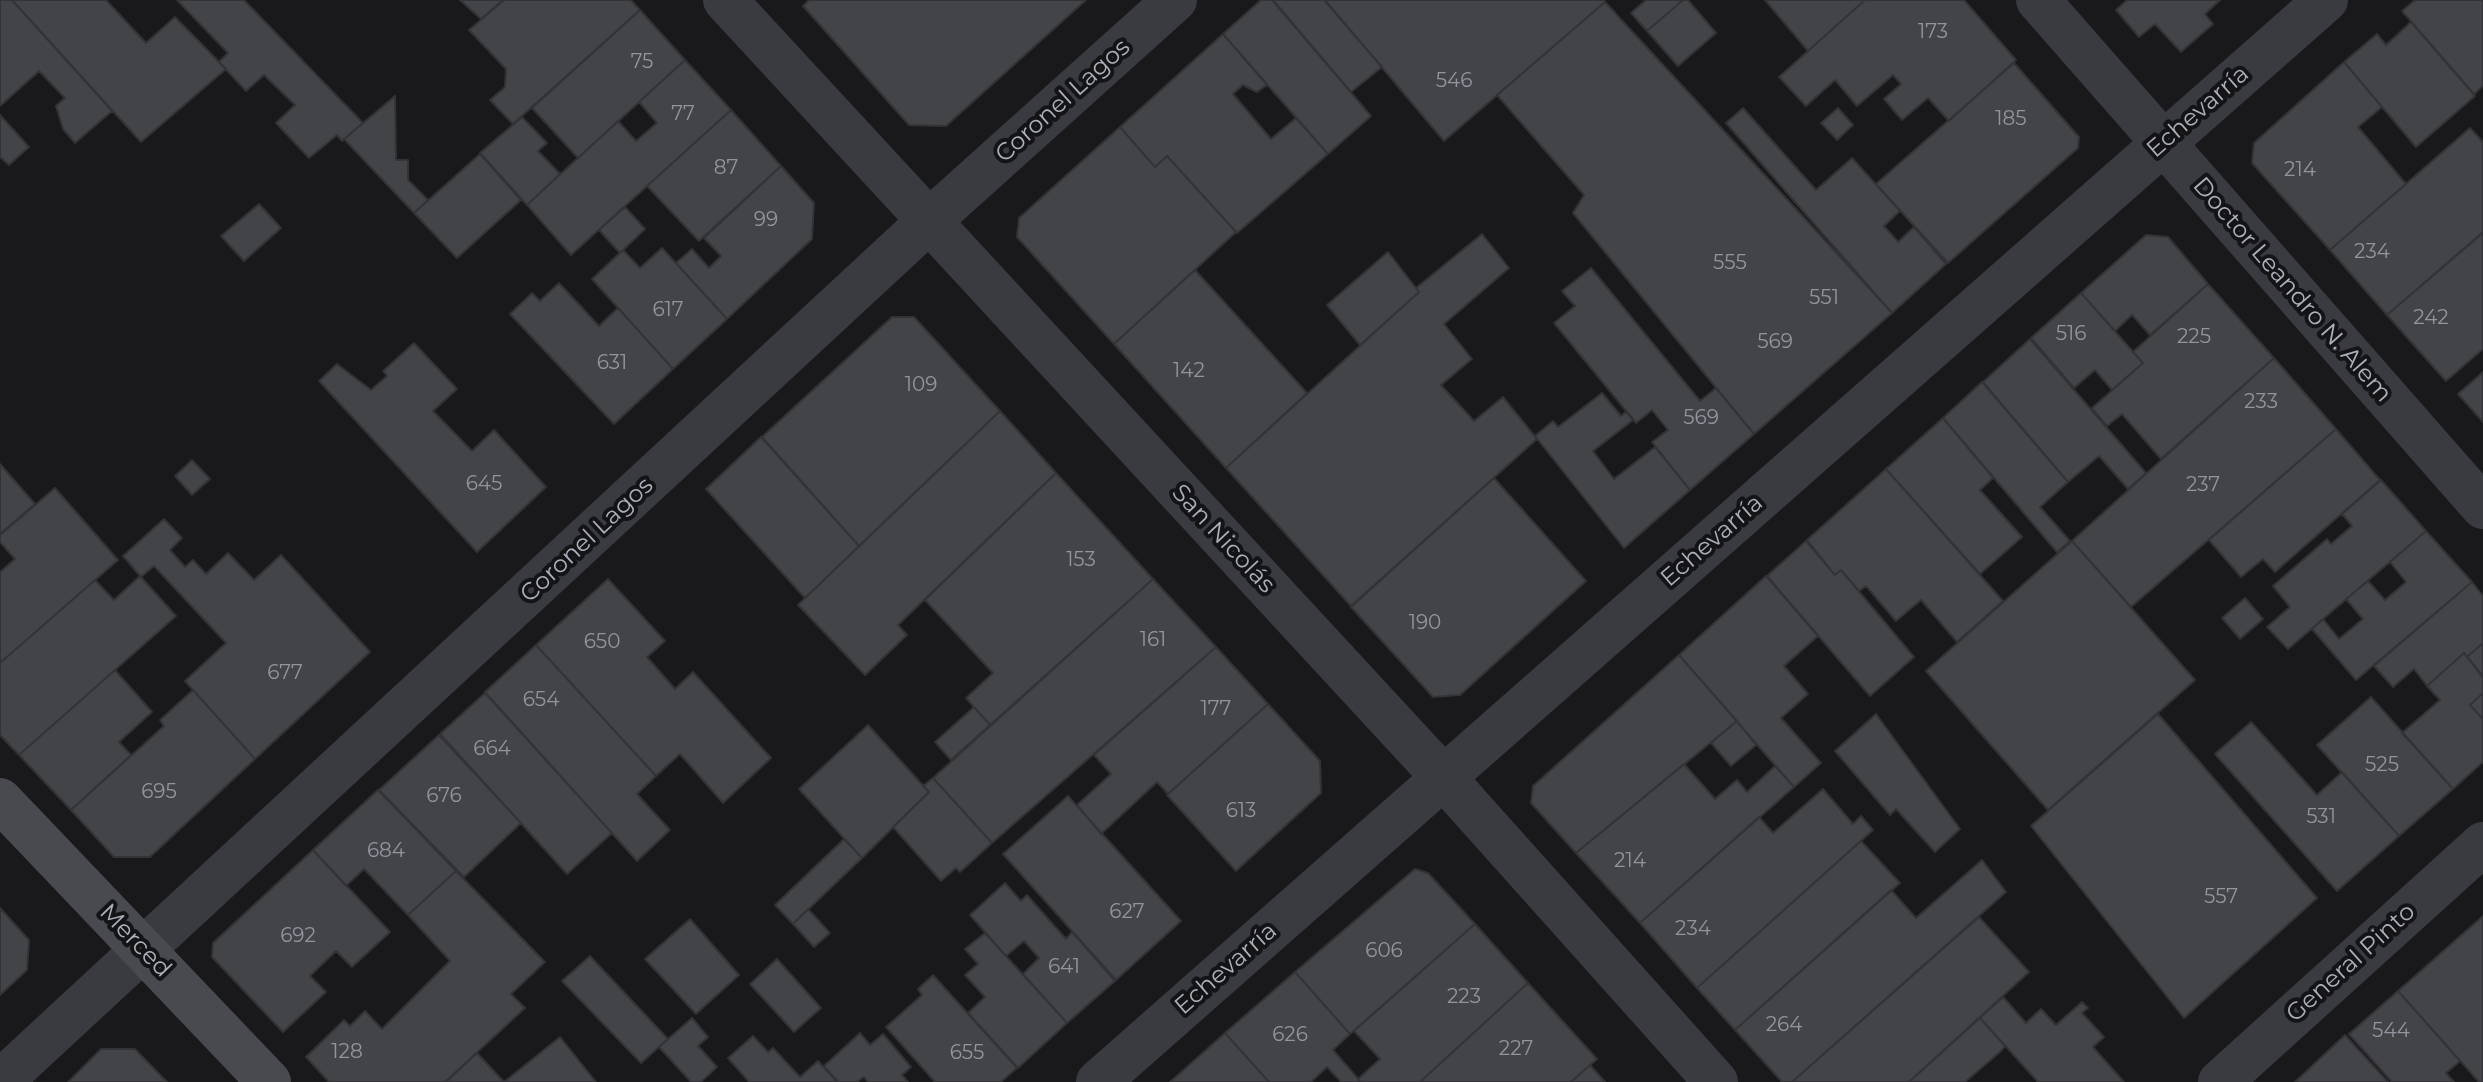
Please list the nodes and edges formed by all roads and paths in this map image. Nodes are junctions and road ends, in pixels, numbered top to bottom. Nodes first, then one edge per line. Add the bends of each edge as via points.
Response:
1 (725, 0) edge
2 (1175, 0) edge
3 (2038, 0) edge
4 (2326, 0) edge
5 (2163, 144) junction
6 (928, 222) junction
7 (2483, 507) edge
8 (1444, 778) junction
9 (0, 800) edge
10 (2483, 844) edge
11 (144, 951) junction
12 (0, 1082) edge
13 (269, 1082) edge
14 (1098, 1082) edge
15 (1716, 1082) edge
16 (2220, 1082) edge

1 - 6 street, San Nicolás
2 - 6 street, Coronel Lagos
3 - 5 street, Doctor Leandro N. Alem
4 - 5 street, Echevarría
5 - 7 street, Doctor Leandro N. Alem
5 - 8 street, Echevarría
6 - 8 street, San Nicolás
6 - 11 street, Coronel Lagos
8 - 14 street, Echevarría
8 - 15 street, San Nicolás
9 - 11 street, Merced
10 - 16 street, General Pinto
11 - 12 street, Coronel Lagos
11 - 13 street, Merced

